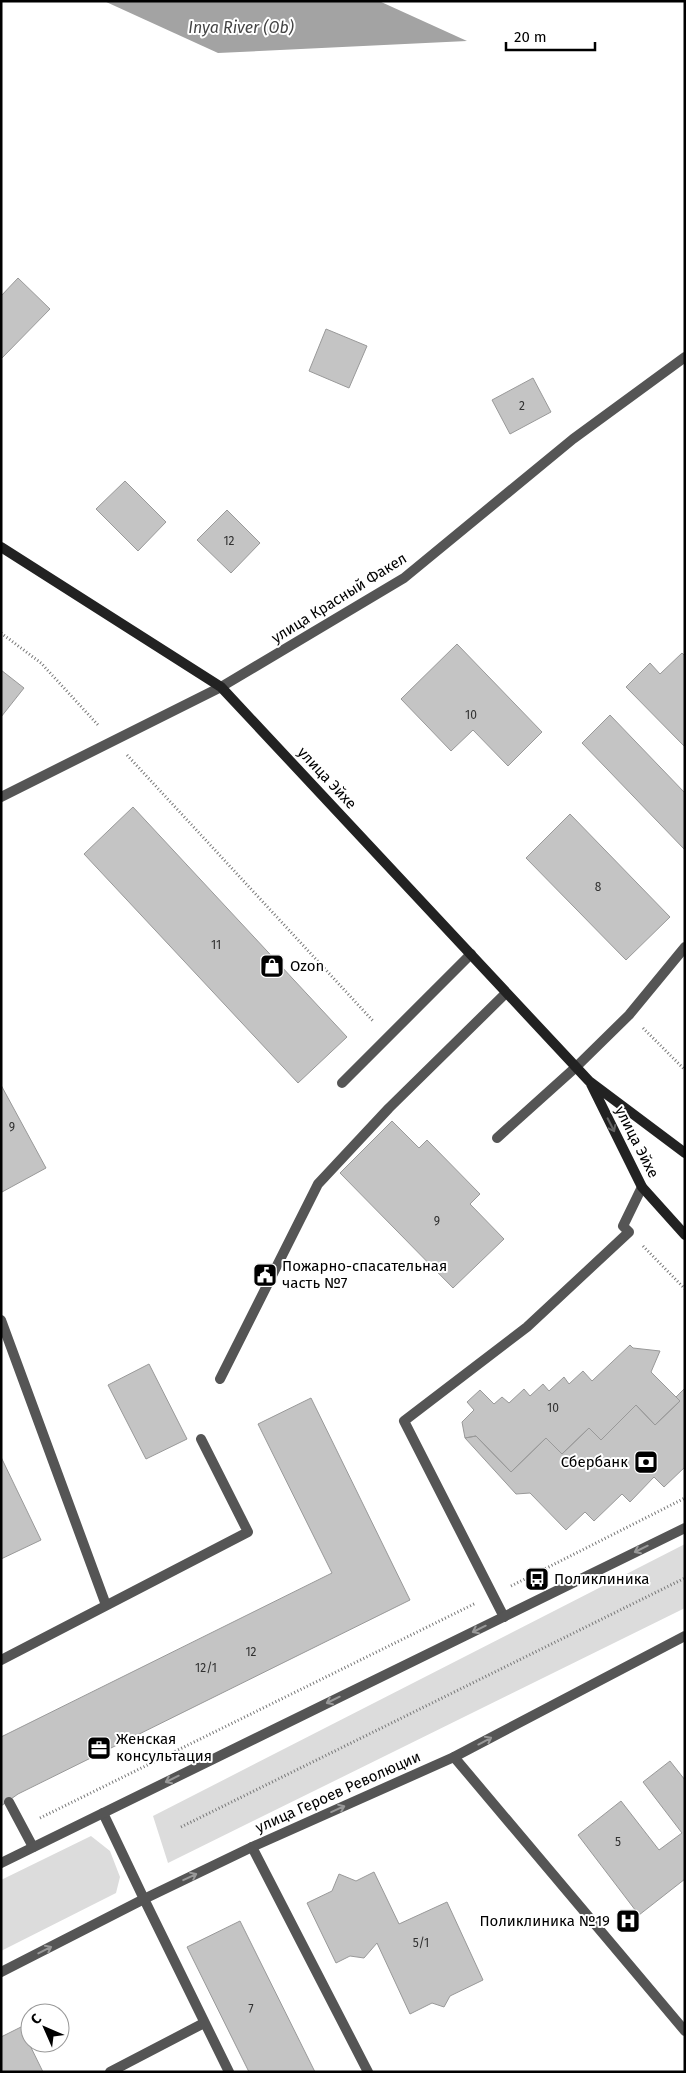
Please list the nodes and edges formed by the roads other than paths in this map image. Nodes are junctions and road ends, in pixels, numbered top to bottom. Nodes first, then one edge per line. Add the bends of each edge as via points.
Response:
1 (685, 357) edge
2 (1, 547) edge
3 (221, 687) junction
4 (1, 796) edge
5 (685, 947) edge
6 (472, 954) junction
7 (506, 992) junction
8 (576, 1067) junction
9 (589, 1081) junction
10 (342, 1083) dead end
11 (497, 1138) dead end
12 (685, 1153) edge
13 (642, 1187) junction
14 (685, 1235) edge
15 (1, 1320) edge
16 (220, 1379) dead end
17 (201, 1439) dead end
18 (685, 1528) edge
19 (106, 1605) junction
20 (504, 1617) junction
21 (685, 1636) edge
22 (1, 1660) edge
23 (454, 1756) junction
24 (9, 1802) dead end
25 (103, 1813) junction
26 (33, 1847) junction
27 (252, 1848) junction
28 (1, 1863) edge
29 (144, 1899) junction
30 (1, 1972) edge
31 (204, 2022) junction
32 (685, 2031) edge
33 (110, 2072) edge
34 (229, 2072) edge
35 (368, 2072) edge

1 - 3 street, улица Красный Факел via 573,439 404,578
2 - 3 main road, улица Эйхе
3 - 4 street, улица Красный Факел
3 - 6 main road, улица Эйхе
5 - 8 street via 629,1014
6 - 7 main road, улица Эйхе
6 - 10 street
7 - 8 main road, улица Эйхе
7 - 16 street via 318,1184
8 - 9 main road, улица Эйхе
8 - 11 street
9 - 12 main road, улица Эйхе
9 -> 13 main road, улица Эйхе
13 - 14 main road, улица Эйхе
13 - 20 street via 623,1226 629,1232 527,1327 404,1421
15 - 19 street
17 - 19 street via 248,1532
18 -> 20 street
19 - 22 street
20 -> 25 street
23 -> 21 street, улица Героев Революции
27 -> 23 street, улица Героев Революции
23 - 32 street
24 - 26 street
25 - 26 street
25 - 29 street
26 - 28 street
29 -> 27 street, улица Героев Революции
27 - 35 street
30 -> 29 street, улица Героев Революции
29 - 31 street
31 - 33 street
31 - 34 street

